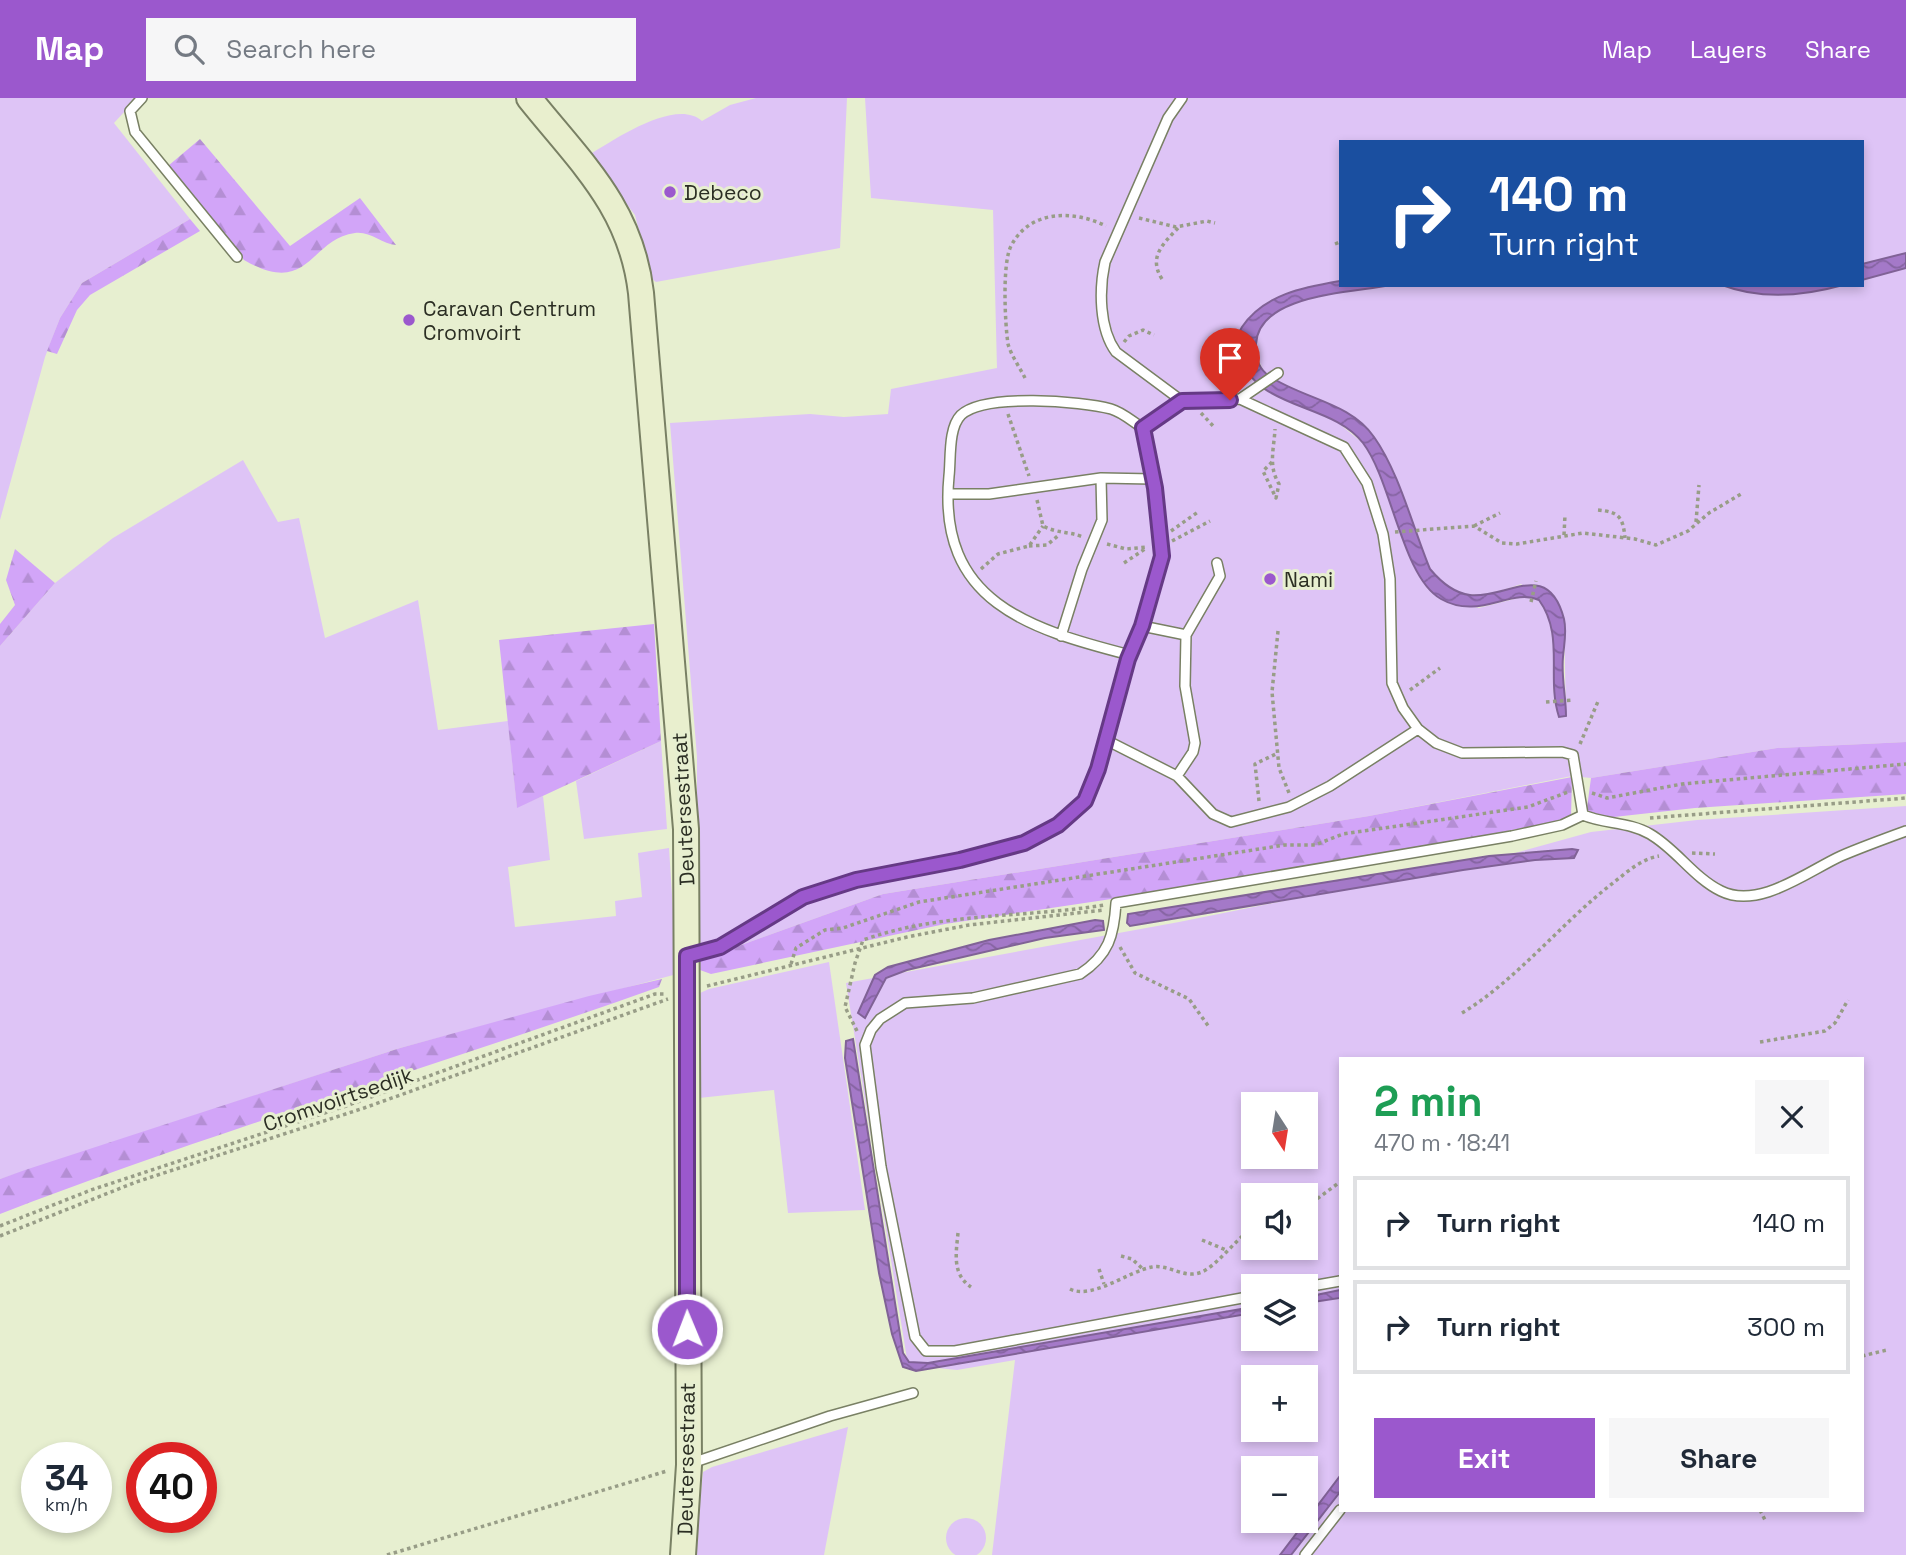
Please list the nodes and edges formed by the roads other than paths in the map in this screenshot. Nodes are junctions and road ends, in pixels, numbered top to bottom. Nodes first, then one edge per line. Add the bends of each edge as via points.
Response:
1 (142, 98) edge
2 (529, 98) edge
3 (1182, 98) edge
4 (237, 257) dead end
5 (1278, 373) dead end
6 (1240, 399) junction
7 (1182, 401) junction
8 (1143, 428) junction
9 (1101, 478) junction
10 (1153, 479) junction
11 (949, 494) junction
12 (1217, 563) dead end
13 (1142, 626) junction
14 (1186, 635) junction
15 (1061, 636) junction
16 (1130, 655) junction
17 (1418, 729) junction
18 (1106, 740) junction
19 (1177, 776) junction
20 (1583, 815) junction
21 (1906, 831) edge
22 (687, 956) junction
23 (1339, 1281) edge
24 (1318, 1285) edge
25 (1241, 1298) edge
26 (913, 1393) dead end
27 (688, 1465) junction
28 (1339, 1511) edge
29 (683, 1555) edge
30 (1305, 1555) edge

1 - 4 lane via 130,111 135,132
2 - 22 street, Deutersestraat via 615,207 634,249 682,780
3 - 7 lane via 1168,118 1103,273 1109,343
5 - 6 lane
6 - 7 lane
6 - 17 lane via 1344,447 1367,483 1389,566 1394,693
7 - 8 lane
8 - 10 lane
8 - 11 lane via 1114,409 1052,399 1006,402 962,413 954,425
9 - 10 lane
9 - 11 lane via 989,494
9 - 15 lane via 1102,520
10 - 13 lane via 1162,556
11 - 15 lane via 950,532 970,580 1003,609
12 - 14 lane via 1220,576
13 - 14 lane
13 - 16 lane
14 - 19 lane via 1185,686 1195,743
15 - 16 lane
16 - 18 lane
17 - 19 lane via 1330,786 1258,817 1231,822 1221,819
17 - 20 lane via 1436,743 1462,753 1562,751 1573,755
18 - 19 lane
18 - 22 lane via 1085,801 1058,825 1024,843 856,880 803,897 720,947
20 - 21 lane via 1649,833 1721,891 1744,895 1789,886 1840,857
20 - 25 lane via 1562,825 1511,836 1116,903 1115,932 1093,966 1080,974 973,998 905,1003 871,1030 865,1045 881,1167 915,1337 926,1351 954,1351
22 - 27 street, Deutersestraat
23 - 24 lane
26 - 27 lane
27 - 29 street, Deutersestraat
28 - 30 lane

